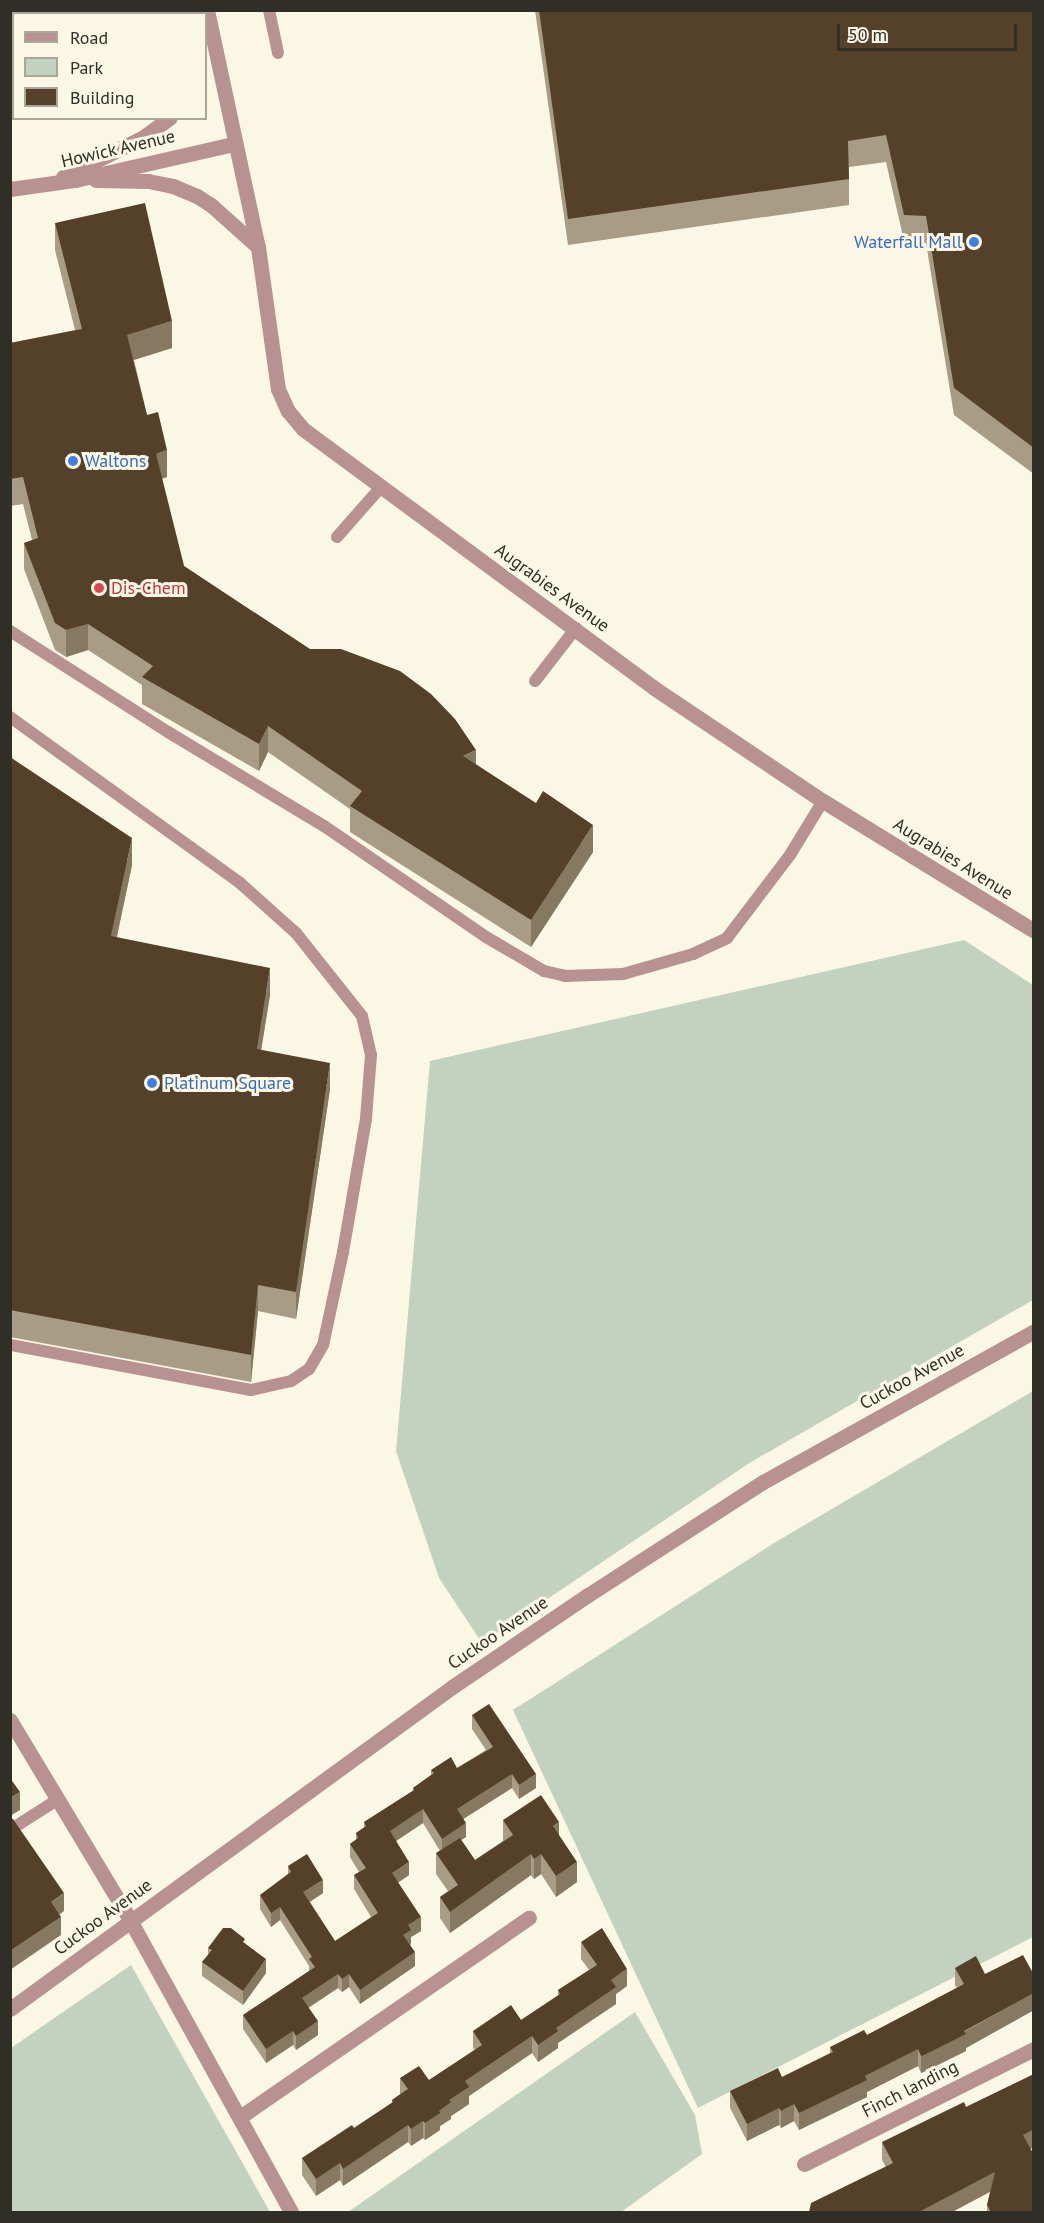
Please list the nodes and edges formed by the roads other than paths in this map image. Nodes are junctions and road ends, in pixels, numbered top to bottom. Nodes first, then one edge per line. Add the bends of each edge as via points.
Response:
1 (207, 10) edge
2 (269, 10) edge
3 (210, 27) junction
4 (207, 40) edge
5 (278, 53) dead end
6 (167, 120) edge
7 (234, 144) junction
8 (75, 180) junction
9 (52, 183) junction
10 (10, 189) edge
11 (258, 247) junction
12 (380, 488) junction
13 (337, 537) dead end
14 (576, 628) junction
15 (10, 631) edge
16 (535, 681) dead end
17 (10, 717) edge
18 (823, 801) junction
19 (1034, 932) edge
20 (1034, 1330) edge
21 (10, 1345) edge
22 (10, 1720) edge
23 (57, 1800) junction
24 (10, 1830) edge
25 (529, 1918) dead end
26 (130, 1920) junction
27 (10, 2008) edge
28 (1034, 2049) edge
29 (240, 2117) junction
30 (804, 2164) dead end
31 (291, 2212) edge

1 - 3 street
2 - 5 lane
3 - 4 street
3 - 7 street, Augrabies Avenue
6 - 9 street via 142,138
7 - 8 street, Howick Avenue
7 - 11 street, Augrabies Avenue
8 - 9 street, Howick Avenue
8 - 11 street via 148,181 174,186 211,205
9 - 10 street, Howick Avenue
11 - 12 street, Augrabies Avenue via 278,389 288,411 303,429
12 - 13 lane
12 - 14 street, Augrabies Avenue
14 - 16 lane
14 - 18 street, Augrabies Avenue via 654,688
15 - 18 lane via 324,826 486,937 544,971 565,976 623,974 693,954 727,938 790,855
17 - 21 lane via 240,883 296,933 362,1016 371,1055 366,1119 343,1252 323,1345 309,1369 291,1381 251,1390
18 - 19 street, Augrabies Avenue
20 - 26 street, Cuckoo Avenue via 763,1482 598,1589 452,1687
22 - 23 street
23 - 24 lane
23 - 26 street
25 - 29 street
26 - 27 street, Cuckoo Avenue
26 - 29 street
28 - 30 street, Finch landing
29 - 31 street

